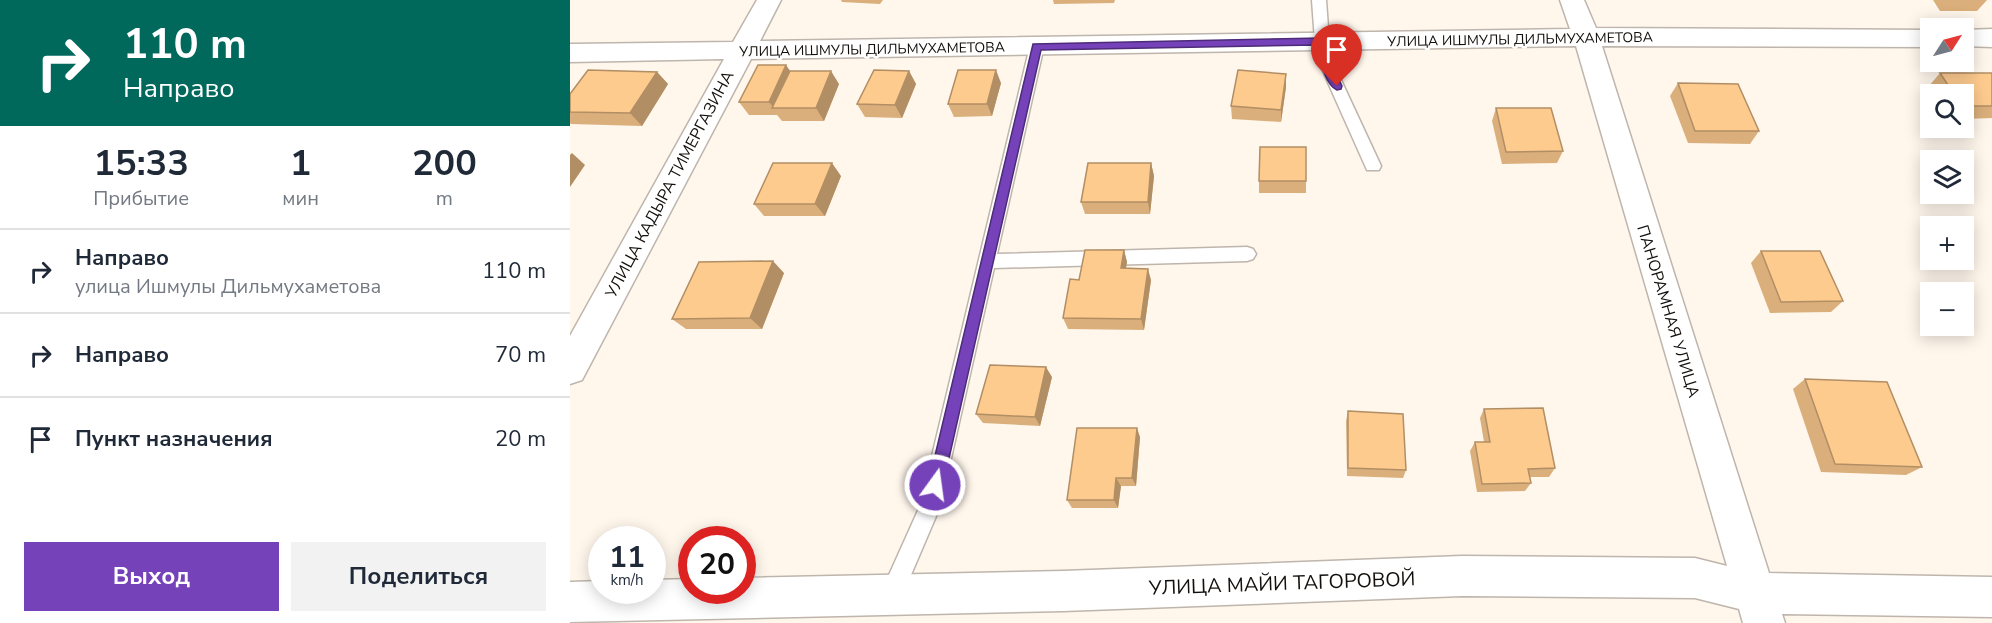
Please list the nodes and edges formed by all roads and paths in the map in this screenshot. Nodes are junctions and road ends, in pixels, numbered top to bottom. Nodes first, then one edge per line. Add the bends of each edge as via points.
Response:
1 (769, 0) edge
2 (1319, 0) edge
3 (1572, 0) edge
4 (1586, 37) junction
5 (1920, 38) edge
6 (1974, 38) edge
7 (1992, 38) edge
8 (1322, 41) junction
9 (1037, 46) junction
10 (741, 51) junction
11 (570, 53) edge
12 (1372, 166) dead end
13 (1247, 254) dead end
14 (989, 261) junction
15 (570, 369) edge
16 (891, 595) junction
17 (1992, 597) edge
18 (570, 602) edge
19 (1760, 608) edge

1 - 10 street, УЛИЦА КАДЫРА ТИМЕРГАЗИНА
2 - 8 lane
3 - 4 street, ПАНОРАМНАЯ УЛИЦА
4 - 5 street, УЛИЦА ИШМУЛЫ ДИЛЬМУХАМЕТОВА
4 - 8 street, УЛИЦА ИШМУЛЫ ДИЛЬМУХАМЕТОВА
4 - 19 street, ПАНОРАМНАЯ УЛИЦА
6 - 7 street
8 - 9 street, УЛИЦА ИШМУЛЫ ДИЛЬМУХАМЕТОВА
8 - 12 lane via 1328,67
9 - 10 street, УЛИЦА ИШМУЛЫ ДИЛЬМУХАМЕТОВА
9 - 14 lane
10 - 11 street, УЛИЦА ИШМУЛЫ ДИЛЬМУХАМЕТОВА
10 - 15 street, УЛИЦА КАДЫРА ТИМЕРГАЗИНА
13 - 14 lane
14 - 16 lane via 930,507
16 - 18 street, УЛИЦА МАЙИ ТАГОРОВОЙ
16 - 19 street, УЛИЦА МАЙИ ТАГОРОВОЙ via 1462,576 1695,578
17 - 19 street, УЛИЦА МАЙИ ТАГОРОВОЙ

